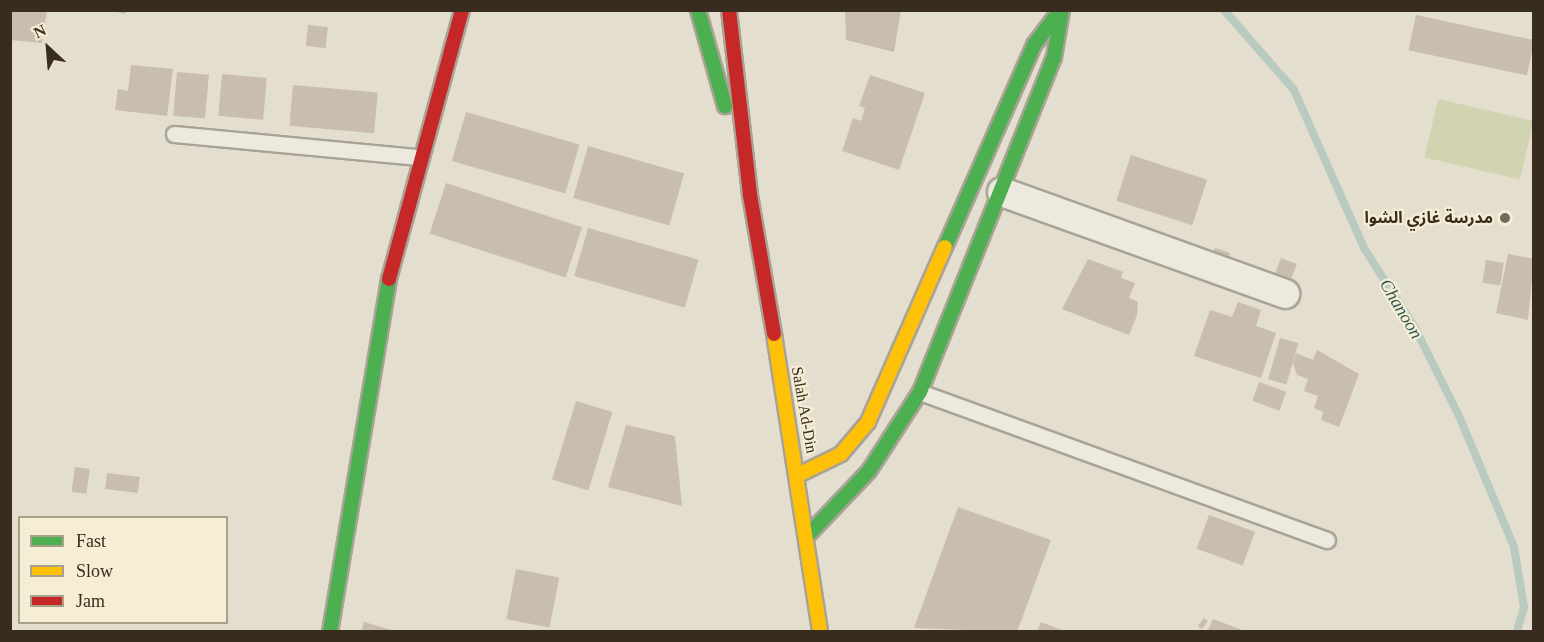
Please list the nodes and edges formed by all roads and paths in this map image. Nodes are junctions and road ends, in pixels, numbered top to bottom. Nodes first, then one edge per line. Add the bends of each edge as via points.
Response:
1 (462, 10) edge
2 (698, 10) edge
3 (729, 10) edge
4 (1061, 10) edge
5 (174, 134) dead end
6 (419, 157) junction
7 (1002, 192) junction
8 (750, 195) junction
9 (1285, 294) dead end
10 (920, 392) junction
11 (798, 475) junction
12 (809, 534) junction
13 (1327, 540) dead end
14 (330, 632) edge
15 (820, 632) edge

1 - 6 main road
2 - 8 main road, Salah Ad-Din
3 - 8 main road, Salah Ad-Din
4 - 7 main road via 1054,57
4 - 11 main road via 1034,45 868,422 841,454
5 - 6 lane
6 - 14 main road via 395,241
7 - 9 street
7 - 10 main road
8 - 11 main road, Salah Ad-Din
10 - 12 main road via 870,471
10 - 13 lane
11 - 12 main road, Salah Ad-Din
12 - 15 main road, Salah Ad-Din

